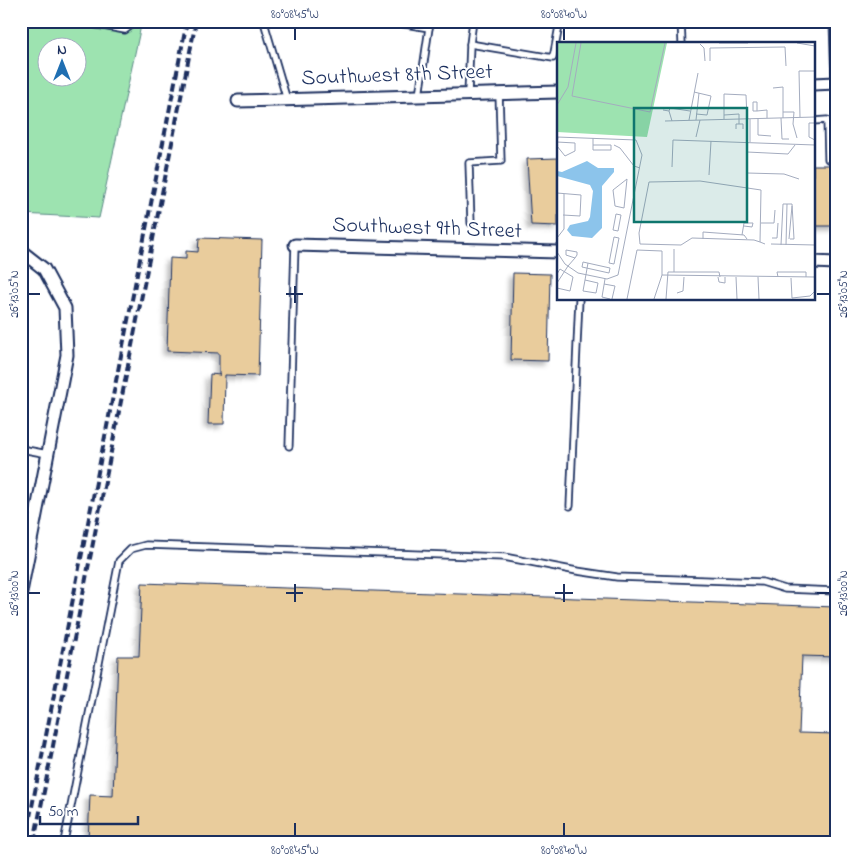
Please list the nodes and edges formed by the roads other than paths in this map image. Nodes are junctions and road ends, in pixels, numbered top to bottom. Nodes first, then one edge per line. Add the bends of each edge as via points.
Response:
1 (75, 21) edge
2 (137, 21) edge
3 (257, 21) edge
4 (387, 21) edge
5 (430, 21) edge
6 (474, 21) edge
7 (560, 21) edge
8 (681, 21) edge
9 (833, 21) edge
10 (265, 22) edge
11 (429, 28) junction
12 (682, 42) edge
13 (470, 44) junction
14 (835, 83) edge
15 (814, 84) edge
16 (557, 92) edge
17 (499, 93) junction
18 (468, 94) junction
19 (420, 96) junction
20 (287, 100) junction
21 (238, 101) dead end
22 (814, 121) edge
23 (828, 160) dead end
24 (471, 223) dead end
25 (295, 245) joint
26 (21, 251) edge
27 (557, 252) edge
28 (814, 262) edge
29 (836, 263) edge
30 (579, 300) edge
31 (289, 446) dead end
32 (21, 449) edge
33 (48, 454) junction
34 (570, 506) dead end
35 (836, 591) edge
36 (21, 592) edge
37 (64, 842) edge

1 - 2 lane via 125,30
3 - 10 lane
4 - 11 lane
5 - 11 lane
6 - 13 lane
7 - 13 lane via 553,58
8 - 12 lane
9 - 14 lane
10 - 20 lane
11 - 19 lane
13 - 18 lane
14 - 15 street
16 - 17 street, Southwest 8th Street
17 - 18 street, Southwest 8th Street
17 - 24 lane via 501,161 469,163
18 - 19 street, Southwest 8th Street
19 - 20 street, Southwest 8th Street
20 - 21 street, Southwest 8th Street
22 - 23 lane via 826,120
25 - 27 street, Southwest 9th Street
25 - 31 lane
26 - 33 street via 44,269 65,308 67,355
28 - 29 street
30 - 34 lane
32 - 33 lane
33 - 36 street
35 - 37 lane via 785,589 762,582 618,577 504,557 146,545 131,549 119,561

